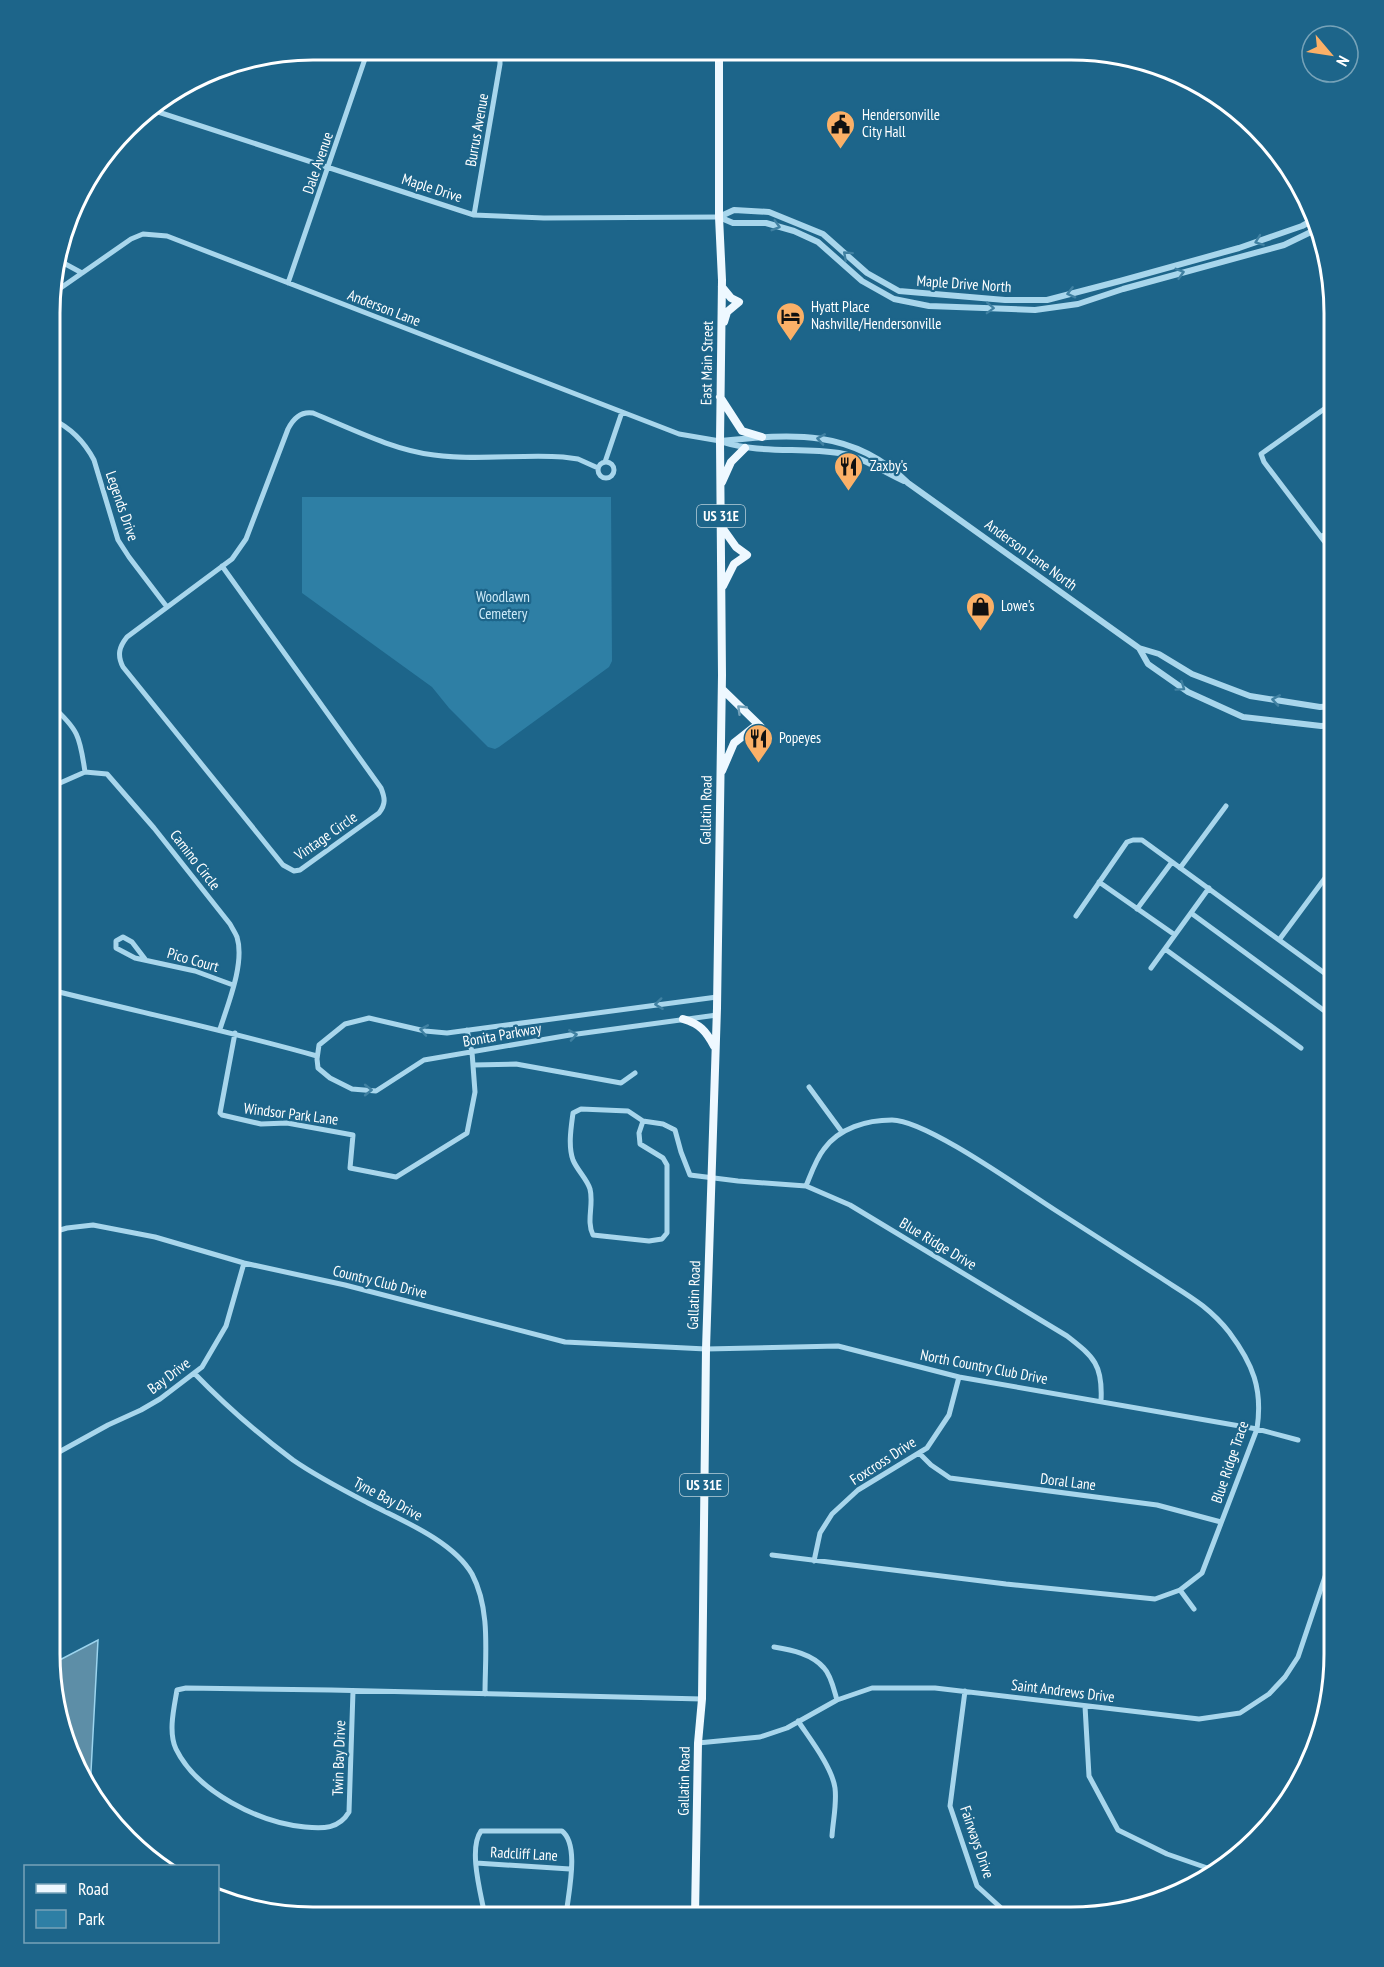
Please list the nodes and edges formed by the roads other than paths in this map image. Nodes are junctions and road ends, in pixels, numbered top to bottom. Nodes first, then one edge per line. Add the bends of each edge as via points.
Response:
1 (365, 60) edge
2 (500, 60) edge
3 (719, 60) edge
4 (159, 112) edge
5 (329, 167) junction
6 (474, 215) junction
7 (719, 218) junction
8 (1308, 223) edge
9 (1302, 226) junction
10 (1311, 232) edge
11 (823, 234) junction
12 (1306, 235) junction
13 (818, 242) junction
14 (1239, 249) junction
15 (1241, 256) junction
16 (65, 264) edge
17 (82, 273) junction
18 (867, 273) junction
19 (862, 280) junction
20 (1120, 281) junction
21 (288, 283) junction
22 (62, 287) edge
23 (722, 287) junction
24 (1123, 290) junction
25 (961, 297) junction
26 (1047, 300) junction
27 (959, 307) junction
28 (1047, 309) junction
29 (721, 328) junction
30 (720, 397) junction
31 (1324, 409) edge
32 (622, 412) junction
33 (60, 424) edge
34 (762, 437) junction
35 (720, 441) junction
36 (745, 448) junction
37 (605, 462) junction
38 (598, 468) junction
39 (908, 483) junction
40 (720, 486) junction
41 (721, 525) junction
42 (1322, 537) joint
43 (1324, 540) edge
44 (222, 566) junction
45 (721, 590) junction
46 (167, 607) junction
47 (1139, 648) junction
48 (722, 675) joint
49 (722, 689) junction
50 (1324, 707) edge
51 (60, 713) edge
52 (1324, 726) edge
53 (753, 728) dead end
54 (762, 728) dead end
55 (85, 772) junction
56 (720, 776) junction
57 (60, 783) edge
58 (1226, 806) dead end
59 (1172, 862) junction
60 (1180, 868) junction
61 (1324, 880) edge
62 (1099, 882) junction
63 (1209, 888) junction
64 (1137, 909) junction
65 (1191, 913) junction
66 (1076, 916) dead end
67 (1175, 935) junction
68 (1280, 940) junction
69 (1165, 949) junction
70 (145, 959) junction
71 (1151, 968) dead end
72 (1324, 973) edge
73 (233, 985) junction
74 (60, 992) edge
75 (717, 997) junction
76 (1324, 1011) edge
77 (717, 1015) junction
78 (683, 1019) junction
79 (220, 1029) junction
80 (467, 1030) junction
81 (235, 1033) junction
82 (716, 1048) junction
83 (1301, 1048) dead end
84 (472, 1052) junction
85 (317, 1056) junction
86 (473, 1065) junction
87 (635, 1072) dead end
88 (809, 1087) dead end
89 (643, 1121) junction
90 (842, 1132) junction
91 (712, 1179) junction
92 (806, 1186) junction
93 (60, 1230) edge
94 (244, 1263) junction
95 (706, 1349) junction
96 (194, 1373) junction
97 (959, 1377) junction
98 (1101, 1401) junction
99 (1257, 1429) junction
100 (1298, 1440) dead end
101 (60, 1451) edge
102 (919, 1453) junction
103 (1221, 1522) junction
104 (772, 1555) dead end
105 (814, 1561) junction
106 (1324, 1580) edge
107 (1180, 1590) junction
108 (1194, 1610) dead end
109 (774, 1647) dead end
110 (353, 1691) junction
111 (965, 1691) junction
112 (485, 1694) junction
113 (702, 1699) junction
114 (837, 1700) junction
115 (1085, 1706) junction
116 (798, 1721) junction
117 (698, 1743) junction
118 (832, 1836) dead end
119 (476, 1863) junction
120 (1206, 1868) edge
121 (570, 1869) junction
122 (483, 1907) edge
123 (567, 1907) edge
124 (695, 1907) edge
125 (1000, 1907) edge

1 - 5 street, Dale Avenue
2 - 6 street, Burrus Avenue
3 - 7 main road, East Main Street / US 31E
4 - 5 street, Maple Drive
5 - 6 street, Maple Drive
5 - 21 street, Dale Avenue
6 - 7 street, Maple Drive
7 - 11 street, Maple Drive North via 734,210 769,212
7 -> 13 street, Maple Drive North via 733,223 766,224
7 - 23 main road, East Main Street / US 31E
8 - 9 street, Maple Drive North
9 - 12 street
9 -> 14 street, Maple Drive North
10 - 12 street, Maple Drive North
11 - 13 street
18 -> 11 street, Maple Drive North
12 - 15 street, Maple Drive North
13 - 19 street, Maple Drive North
14 - 15 street
14 - 20 street, Maple Drive North
24 -> 15 street, Maple Drive North
16 - 17 street
17 - 21 street, Anderson Lane via 131,238 143,234 167,236
17 - 22 street, Anderson Lane
18 - 19 street
18 - 25 street, Maple Drive North via 899,291
19 - 27 street, Maple Drive North via 894,299
20 - 24 street
20 -> 26 street, Maple Drive North
21 - 32 street, Anderson Lane
23 - 29 main road, East Main Street / US 31E
23 - 29 main road via 739,303 727,312
24 - 28 street, Maple Drive North
25 - 26 street, Maple Drive North
25 - 27 street
26 - 28 street
27 -> 28 street, Maple Drive North
29 - 30 main road, East Main Street / US 31E
30 - 34 main road via 742,431
30 - 35 main road, East Main Street / US 31E
31 - 42 street via 1261,454
32 - 35 street, Anderson Lane via 679,434
32 - 37 street
33 - 46 street, Legends Drive via 75,433 89,451 118,540
34 - 35 street, Anderson Lane North
39 -> 34 street, Anderson Lane North via 862,449 825,439
35 - 36 street, Anderson Lane North
35 - 40 main road, East Main Street / US 31E
36 - 39 street, Anderson Lane North via 842,454 871,463
36 - 40 main road via 731,462
37 - 38 street
37 - 38 street via 614,467 611,477 601,477
38 - 44 street, Vintage Circle via 563,457 448,457 420,453 305,413 288,429 246,539
39 - 47 street, Anderson Lane North
40 - 41 main road, East Main Street / US 31E
41 - 45 main road, East Main Street / US 31E
41 - 45 main road via 736,547 747,555 734,564
42 - 43 street
44 - 46 street, Vintage Circle
44 - 46 street, Vintage Circle via 384,795 384,807 379,813 305,868 294,871 284,865 123,667 119,654 123,643
45 - 48 main road, East Main Street / US 31E
50 -> 47 street, Anderson Lane North via 1250,696
47 -> 52 street, Anderson Lane North via 1148,664 1188,692 1243,717
48 - 49 main road, Gallatin Road / US 31E
54 -> 49 main road
49 - 56 main road, Gallatin Road / US 31E
51 - 55 street via 72,723 81,742
53 - 56 main road via 734,743
55 - 57 street
55 - 73 street, Camino Circle via 107,774 230,924 237,937 239,956
56 - 75 main road, Gallatin Road / US 31E
58 - 60 street
59 - 60 street
59 - 62 street via 1142,840 1133,840 1127,842
59 - 64 street
60 - 63 street
61 - 68 street
62 - 64 street
62 - 66 street
63 - 65 street
63 - 68 street
64 - 67 street
65 - 67 street
65 - 76 street
67 - 69 street
68 - 72 street
69 - 71 street
69 - 83 street
70 - 70 street, Pico Court via 127,938 116,941 121,952
70 - 73 street, Pico Court
73 - 79 street, Camino Circle
74 - 79 street
75 - 77 main road, Gallatin Road / US 31E
75 -> 80 street, Bonita Parkway
77 - 78 street, Bonita Parkway
77 - 82 main road, Gallatin Road / US 31E
78 - 82 main road via 705,1029
84 -> 78 street, Bonita Parkway
79 - 81 street
80 - 84 street, Windsor Park Lane
80 -> 85 street, Bonita Parkway via 425,1031 369,1018 345,1024 319,1045
81 - 85 street
81 - 86 street, Windsor Park Lane via 220,1113 261,1124 287,1123 353,1135 350,1168 396,1177 467,1133 475,1092
82 - 91 main road, Gallatin Road / US 31E
85 -> 84 street, Bonita Parkway via 318,1068 330,1078 352,1089 376,1091 424,1060
84 - 86 street, Windsor Park Lane
86 - 87 street via 516,1064 621,1083
88 - 90 street
89 - 89 street via 640,1144 663,1158 667,1165 667,1233 662,1239 650,1240 593,1235 589,1228 590,1188 573,1160 573,1113 581,1109 628,1111
89 - 91 street, Blue Ridge Drive via 675,1130 690,1175
90 - 92 street, Blue Ridge Trace via 823,1149
90 - 99 street, Blue Ridge Trace via 874,1121 895,1120 920,1129 959,1149 1202,1305 1228,1332 1250,1368 1258,1388
91 - 92 street, Blue Ridge Drive
91 - 95 main road, Gallatin Road / US 31E
92 - 98 street, Blue Ridge Drive via 850,1205 1067,1336 1098,1365
93 - 94 street, Country Club Drive via 93,1225 155,1237
94 - 95 street, Country Club Drive via 566,1342
94 - 96 street, Bay Drive via 226,1326 202,1367
95 - 97 street, North Country Club Drive via 838,1346
95 - 113 main road, Gallatin Road / US 31E
96 - 101 street, Bay Drive via 160,1399
96 - 112 street, Tyne Bay Drive via 220,1400 294,1460 456,1554 479,1590 485,1620
97 - 98 street, North Country Club Drive
97 - 102 street, Foxcross Drive via 950,1415 927,1448
98 - 99 street, North Country Club Drive
99 - 100 street, North Country Club Drive
99 - 103 street, Blue Ridge Trace
102 - 103 street, Doral Lane via 950,1478 1157,1505
102 - 105 street, Foxcross Drive via 858,1490 832,1515 820,1533
103 - 107 street, Blue Ridge Trace via 1202,1573
104 - 105 street, Blue Ridge Trace
105 - 107 street, Blue Ridge Trace via 1155,1599
106 - 115 street, Saint Andrews Drive via 1298,1657 1269,1694 1240,1713 1199,1719
107 - 108 street
109 - 114 street via 793,1650 826,1669
110 - 110 street, Twin Bay Drive via 349,1812 343,1822 331,1827 288,1826 250,1813 202,1781 175,1747 172,1724 177,1690
110 - 112 street
111 - 114 street, Saint Andrews Drive via 872,1688
111 - 115 street, Saint Andrews Drive
111 - 125 street, Fairways Drive via 950,1806 977,1886
112 - 113 street
113 - 117 main road, Gallatin Road / US 31E
114 - 116 street, Saint Andrews Drive
115 - 120 street via 1089,1776 1118,1830
116 - 117 street, Saint Andrews Drive via 760,1737
116 - 118 street via 835,1785
117 - 124 main road, Gallatin Road / US 31E
119 - 121 street, Radcliff Lane
119 - 121 street via 475,1843 481,1831 562,1831 568,1835 572,1849
119 - 122 street
121 - 123 street

